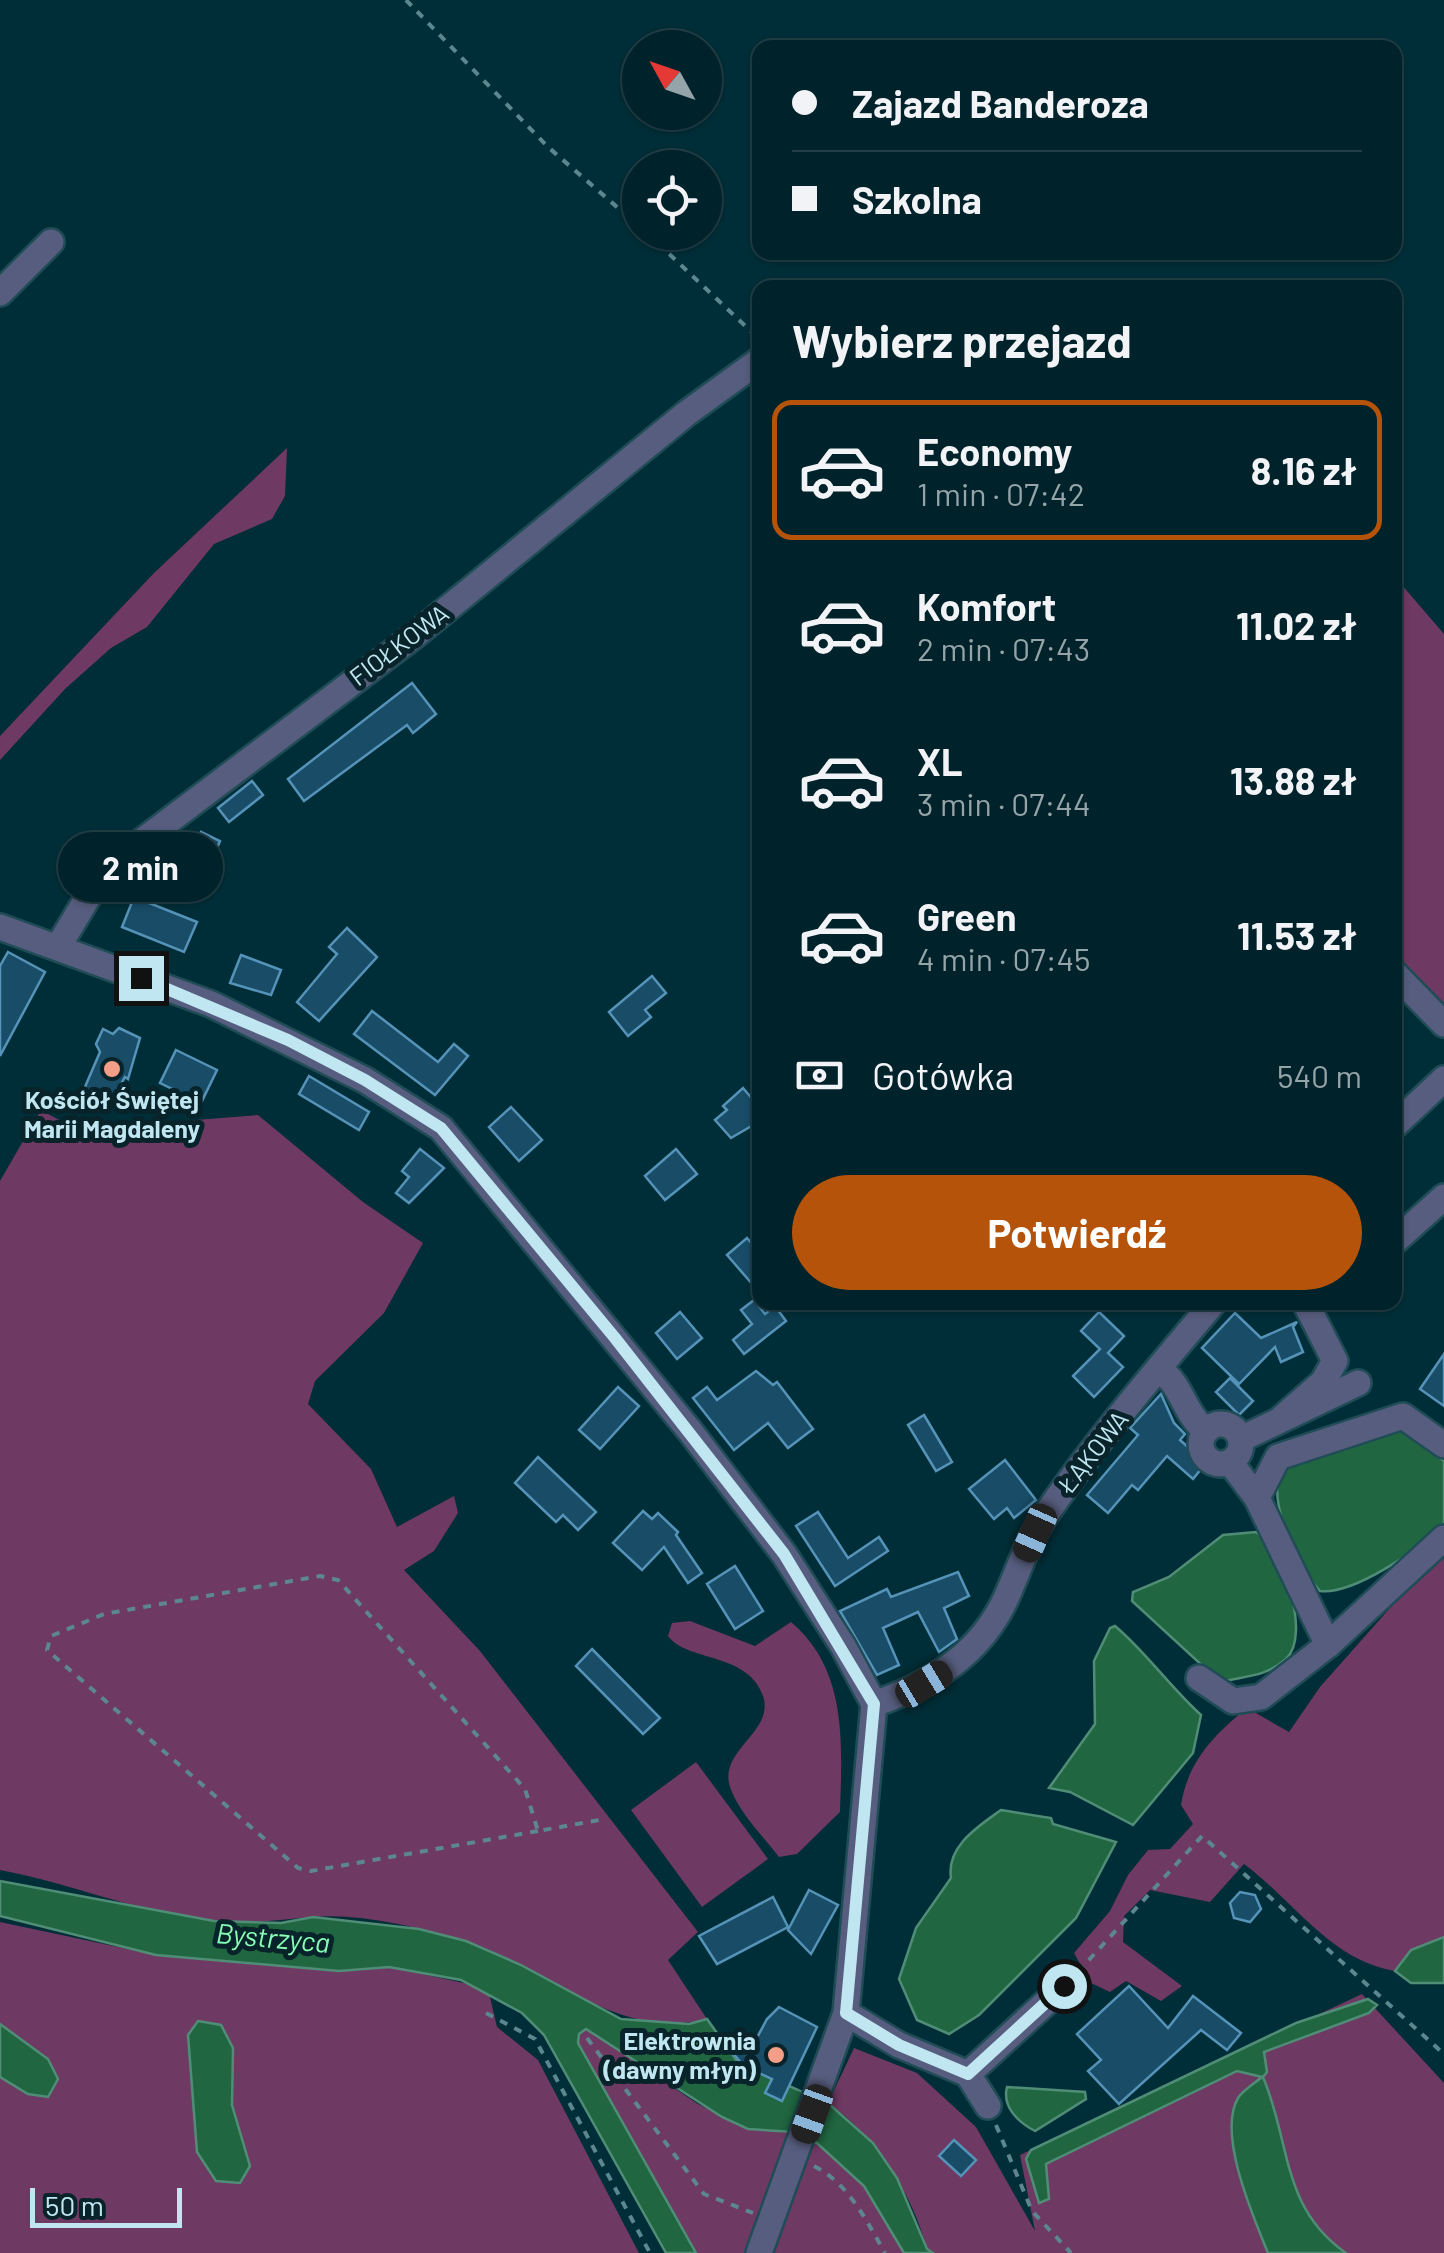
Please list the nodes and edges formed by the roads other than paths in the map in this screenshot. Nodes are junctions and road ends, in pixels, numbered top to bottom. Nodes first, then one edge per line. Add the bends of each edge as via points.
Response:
1 (51, 242) dead end
2 (0, 293) edge
3 (752, 366) edge
4 (0, 927) edge
5 (58, 947) junction
6 (1402, 981) edge
7 (1444, 1024) edge
8 (1444, 1079) edge
9 (1402, 1118) edge
10 (1444, 1196) edge
11 (1402, 1235) edge
12 (1207, 1310) edge
13 (1309, 1310) edge
14 (1159, 1368) junction
15 (1358, 1383) dead end
16 (1282, 1418) junction
17 (1444, 1445) edge
18 (1235, 1450) junction
19 (1257, 1498) junction
20 (1444, 1538) edge
21 (1328, 1645) junction
22 (1199, 1678) dead end
23 (874, 1704) junction
24 (1064, 1986) road end
25 (846, 2013) junction
26 (968, 2074) junction
27 (988, 2106) road end
28 (759, 2253) edge

1 - 2 street
3 - 5 street, FIOŁKOWA via 414,636 125,854 91,892
4 - 5 street
5 - 23 street via 288,1040 441,1128 784,1554
6 - 7 street
8 - 9 street
10 - 11 street
12 - 14 street, ŁĄKOWA
13 - 16 street via 1335,1361 1323,1382
14 - 18 street via 1185,1399 1190,1418 1206,1431 1225,1424
14 - 23 street, ŁĄKOWA via 1043,1518 980,1640 924,1684
15 - 16 street
16 - 18 street
17 - 19 street via 1403,1416 1376,1423 1278,1458
18 - 19 street
19 - 21 street
20 - 21 street
21 - 22 street via 1262,1697 1233,1702
23 - 25 street
24 - 26 street
25 - 26 street
25 - 28 street
26 - 27 street

